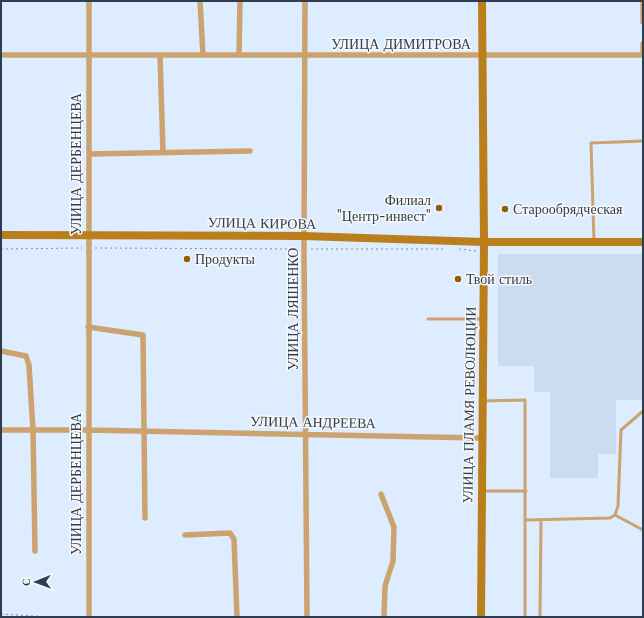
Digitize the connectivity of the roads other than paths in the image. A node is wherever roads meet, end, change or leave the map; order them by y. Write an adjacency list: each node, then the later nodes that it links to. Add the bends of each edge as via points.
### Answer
1 (89, 1): 9 (street, УЛИЦА ДЕРБЕНЦЕВА)
2 (200, 1): 11 (street)
3 (240, 1): 12 (street)
4 (305, 1): 13 (street, УЛИЦА ЛЯШЕНКО)
5 (482, 1): 15 (main road, УЛИЦА ПЛАМЯ РЕВОЛЮЦИИ)
6 (643, 1): 7 (street)
7 (643, 22)
8 (643, 44): 16 (street)
9 (88, 54): 10 (street, УЛИЦА ДИМИТРОВА); 14 (street, УЛИЦА ДИМИТРОВА); 20 (street, УЛИЦА ДЕРБЕНЦЕВА)
10 (160, 55): 11 (street, УЛИЦА ДИМИТРОВА); 19 (street)
11 (203, 55): 12 (street, УЛИЦА ДИМИТРОВА)
12 (239, 55): 13 (street, УЛИЦА ДИМИТРОВА)
13 (304, 55): 15 (street, УЛИЦА ДИМИТРОВА); 23 (street, УЛИЦА ЛЯШЕНКО)
14 (1, 56)
15 (482, 56): 16 (street, УЛИЦА ДИМИТРОВА); 24 (main road, УЛИЦА ПЛАМЯ РЕВОЛЮЦИИ)
16 (643, 56)
17 (643, 141): 25 (lane, via 591,143)
18 (250, 151): 19 (street)
19 (163, 152): 20 (street)
20 (89, 154): 21 (street, УЛИЦА ДЕРБЕНЦЕВА)
21 (88, 234): 22 (main road, УЛИЦА КИРОВА); 23 (main road, УЛИЦА КИРОВА); 29 (street, УЛИЦА ДЕРБЕНЦЕВА)
22 (1, 235)
23 (304, 236): 24 (main road, УЛИЦА КИРОВА); 37 (street, УЛИЦА ЛЯШЕНКО)
24 (484, 242): 25 (main road, УЛИЦА КИРОВА); 28 (main road, УЛИЦА ПЛАМЯ РЕВОЛЮЦИИ)
25 (594, 242): 26 (main road, УЛИЦА КИРОВА)
26 (643, 242)
27 (428, 319): 28 (lane)
28 (483, 319): 31 (main road, УЛИЦА ПЛАМЯ РЕВОЛЮЦИИ)
29 (88, 327): 35 (street, УЛИЦА ДЕРБЕНЦЕВА); 36 (street, via 143,335)
30 (1, 351): 34 (street, via 26,356 29,365)
31 (482, 401): 38 (main road, УЛИЦА ПЛАМЯ РЕВОЛЮЦИИ); 40 (lane, via 525,400)
32 (643, 411): 42 (lane, via 621,430 618,506)
33 (1, 430): 34 (street, УЛИЦА АНДРЕЕВА)
34 (33, 430): 35 (street, УЛИЦА АНДРЕЕВА); 48 (street)
35 (88, 430): 36 (street, УЛИЦА АНДРЕЕВА); 49 (street, УЛИЦА ДЕРБЕНЦЕВА)
36 (144, 431): 37 (street, УЛИЦА АНДРЕЕВА); 43 (street)
37 (305, 434): 38 (street, УЛИЦА АНДРЕЕВА); 51 (street, УЛИЦА ЛЯШЕНКО)
38 (481, 438): 39 (main road, УЛИЦА ПЛАМЯ РЕВОЛЮЦИИ)
39 (481, 490): 40 (lane); 53 (main road, УЛИЦА ПЛАМЯ РЕВОЛЮЦИИ)
40 (526, 491): 44 (lane)
41 (381, 494): 52 (street, via 394,527 393,561 385,586)
42 (615, 515): 45 (lane, via 610,518); 46 (lane)
43 (145, 518)
44 (526, 520): 45 (lane); 54 (lane)
45 (541, 520): 55 (lane)
46 (643, 530)
47 (185, 535): 50 (street, via 230,533 234,539)
48 (35, 551)
49 (89, 617)
50 (237, 617)
51 (307, 617)
52 (384, 617)
53 (481, 617)
54 (525, 617)
55 (540, 617)

